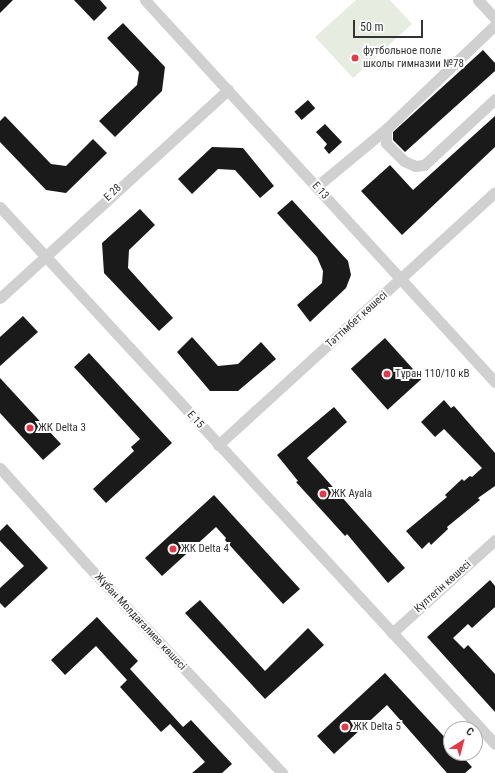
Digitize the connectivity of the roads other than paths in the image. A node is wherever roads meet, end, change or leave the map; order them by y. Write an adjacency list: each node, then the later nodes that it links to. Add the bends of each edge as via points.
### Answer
1 (145, 0): 5 (street, E 13)
2 (478, 0): 3 (street)
3 (495, 18)
4 (495, 25): 7 (street)
5 (228, 90): 8 (street, E 13); 11 (street, E 28)
6 (495, 99): 7 (street, via 424,165 414,166 404,161 386,143)
7 (386, 129): 8 (street)
8 (316, 187): 12 (street, E 13)
9 (495, 192): 12 (street, Тәттімбет көшесі)
10 (0, 207): 11 (street, E 15)
11 (45, 256): 13 (street, E 28); 15 (street, E 15)
12 (400, 281): 14 (street, E 13); 15 (street, Тәттімбет көшесі)
13 (0, 298)
14 (495, 382)
15 (218, 445): 18 (street, E 15)
16 (0, 468): 20 (street, Жұбан Молдағалиев көшесі)
17 (495, 540): 18 (street, Күлтегін көшесі)
18 (392, 633): 19 (street, E 15)
19 (495, 744)
20 (282, 773)

